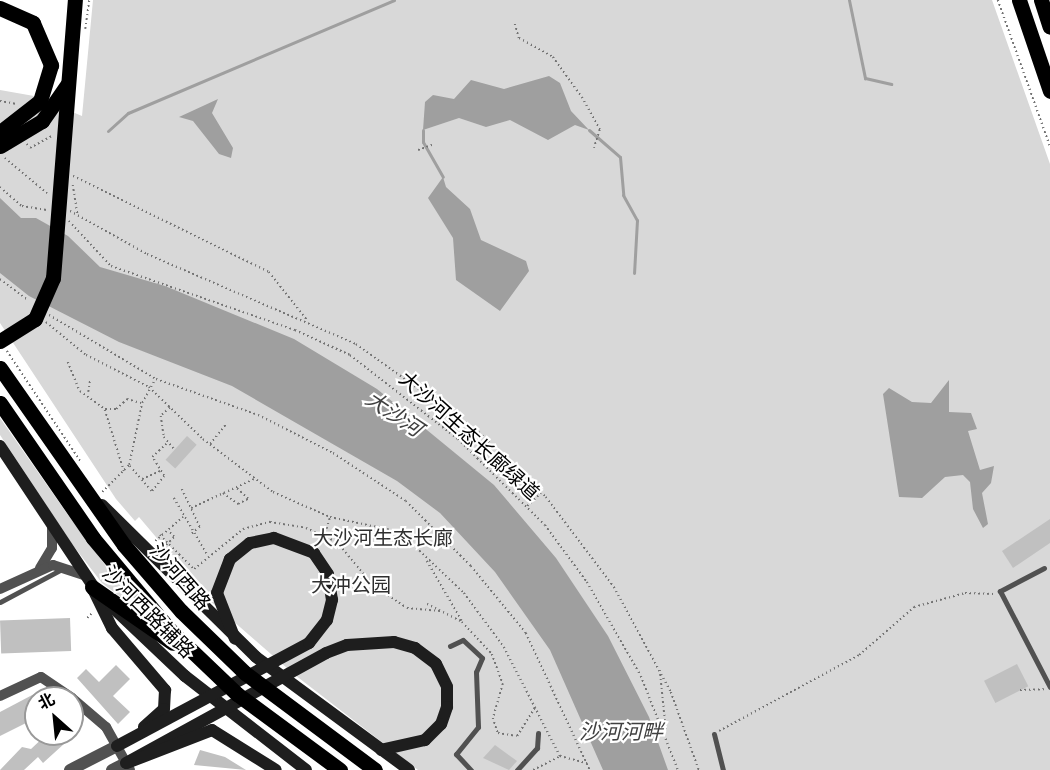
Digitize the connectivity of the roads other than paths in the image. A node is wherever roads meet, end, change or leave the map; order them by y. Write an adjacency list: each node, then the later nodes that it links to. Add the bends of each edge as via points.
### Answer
1 (75, 0): 7 (main road)
2 (1020, 0): 6 (main road)
3 (1041, 0): 5 (main road)
4 (0, 8): 9 (main road, via 26,17 38,30 50,56 50,74 34,108)
5 (1049, 20): 6 (street)
6 (1028, 25): 8 (main road)
7 (72, 64): 10 (main road, via 64,94 50,113); 11 (main road, via 51,289 29,325)
8 (1050, 91)
9 (0, 132)
10 (0, 146)
11 (2, 350): 13 (main road)
12 (0, 368): 13 (main road, 沙河西路)
13 (19, 394): 16 (main road, 沙河西路)
14 (0, 403): 27 (main road, via 106,554)
15 (0, 446): 17 (main road, 沙河西路辅路)
16 (90, 486): 24 (main road); 43 (main road, 沙河西路, via 142,567 202,634 245,673)
17 (52, 525): 19 (street, via 52,548); 21 (main road, 沙河西路辅路)
18 (67, 566): 19 (street); 21 (street); 23 (lane)
19 (40, 568): 22 (street)
20 (1044, 568): 29 (lane, via 1000,591)
21 (88, 581): 27 (main road); 35 (main road, via 112,628 167,695 158,718); 42 (main road, 沙河西路辅路, via 184,676)
22 (0, 589)
23 (0, 602)
24 (235, 639): 26 (main road, via 219,606 223,569 249,543 291,540 320,559 332,591 327,620); 36 (main road)
25 (450, 646): 45 (lane, via 463,640 482,658 476,672 478,727 456,754)
26 (297, 661): 32 (main road); 36 (main road, via 347,645 380,641 410,645 433,661 447,691 441,724 414,746)
27 (204, 664): 38 (main road)
28 (54, 686): 30 (street, via 41,677)
29 (1050, 687)
30 (0, 696)
31 (84, 708): 35 (street, via 106,727)
32 (168, 730): 35 (main road); 37 (main road)
33 (538, 733): 46 (lane, via 537,748)
34 (714, 734): 47 (lane)
35 (117, 746): 37 (street); 39 (street)
36 (381, 750): 44 (main road)
37 (128, 766): 40 (street); 41 (main road, via 212,730)
38 (337, 769)
39 (70, 770)
40 (112, 770)
41 (276, 770)
42 (306, 770)
43 (375, 770)
44 (409, 770)
45 (471, 770)
46 (517, 770)
47 (723, 770)

